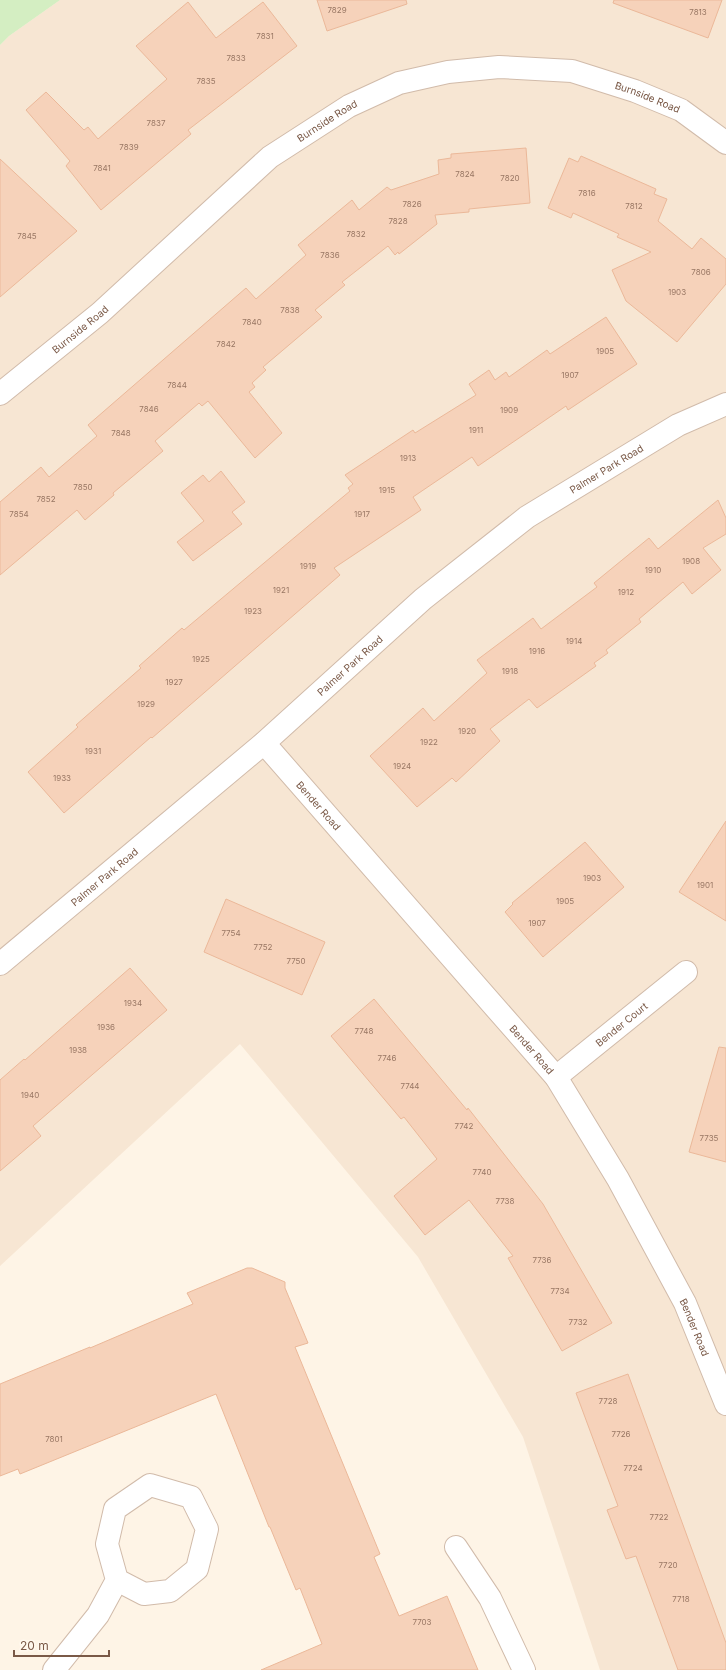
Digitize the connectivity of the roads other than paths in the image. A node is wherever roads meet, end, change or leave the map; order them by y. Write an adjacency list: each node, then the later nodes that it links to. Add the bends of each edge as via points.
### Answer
1 (726, 143): 2 (street, Burnside Road, via 681,110 635,91 572,71 498,67 448,72 399,83 349,106 270,157 100,313)
2 (0, 394)
3 (726, 404): 4 (street, Palmer Park Road, via 678,426 527,517 423,599)
4 (264, 743): 5 (street, Palmer Park Road); 7 (street, Bender Road)
5 (0, 964)
6 (686, 972): 7 (street, Bender Court)
7 (556, 1077): 8 (street, Bender Road, via 618,1179 685,1303)
8 (726, 1404)
9 (456, 1547): 12 (street, via 490,1598)
10 (117, 1580): 10 (street, via 107,1544 115,1509 150,1485 191,1497 208,1529 197,1569 170,1591 144,1594); 11 (street, via 98,1615)
11 (54, 1670)
12 (524, 1670)

